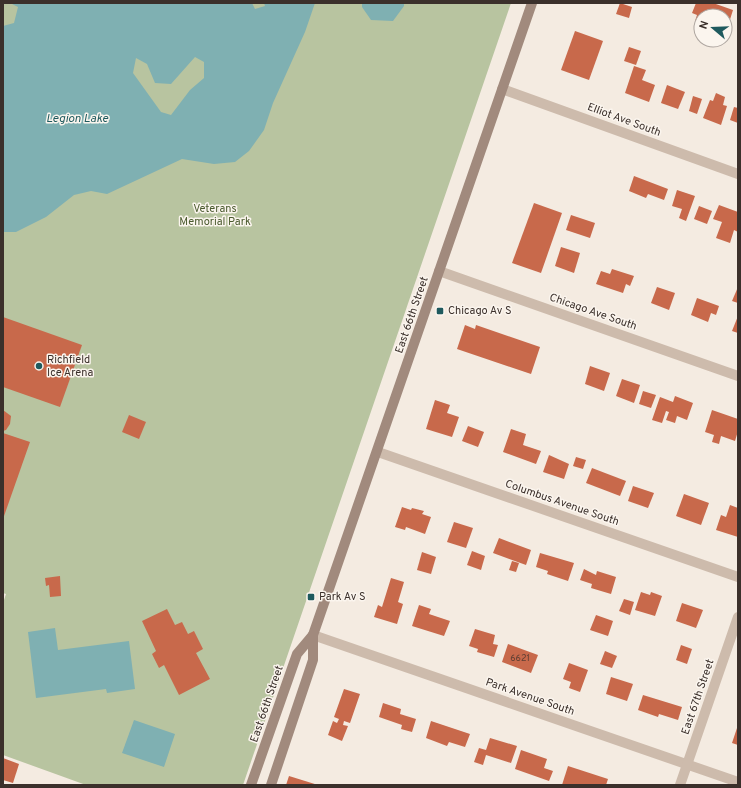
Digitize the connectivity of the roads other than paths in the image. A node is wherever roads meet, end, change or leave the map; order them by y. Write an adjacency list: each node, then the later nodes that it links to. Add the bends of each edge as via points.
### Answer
1 (532, 3): 2 (main road, East 66th Street)
2 (502, 89): 3 (street, Elliot Ave South); 4 (main road, East 66th Street)
3 (738, 174)
4 (439, 271): 5 (street, Chicago Ave South); 6 (main road, East 66th Street)
5 (738, 376)
6 (378, 452): 7 (street, Columbus Avenue South); 9 (main road, East 66th Street)
7 (738, 576)
8 (738, 617): 10 (street, East 67th Street)
9 (313, 635): 10 (street, Park Avenue South); 12 (main road, East 66th Street, via 296,654); 13 (main road, East 66th Street, via 313,660)
10 (687, 764): 11 (street, Park Avenue South); 14 (street, East 67th Street)
11 (738, 782)
12 (251, 785)
13 (270, 785)
14 (680, 785)

